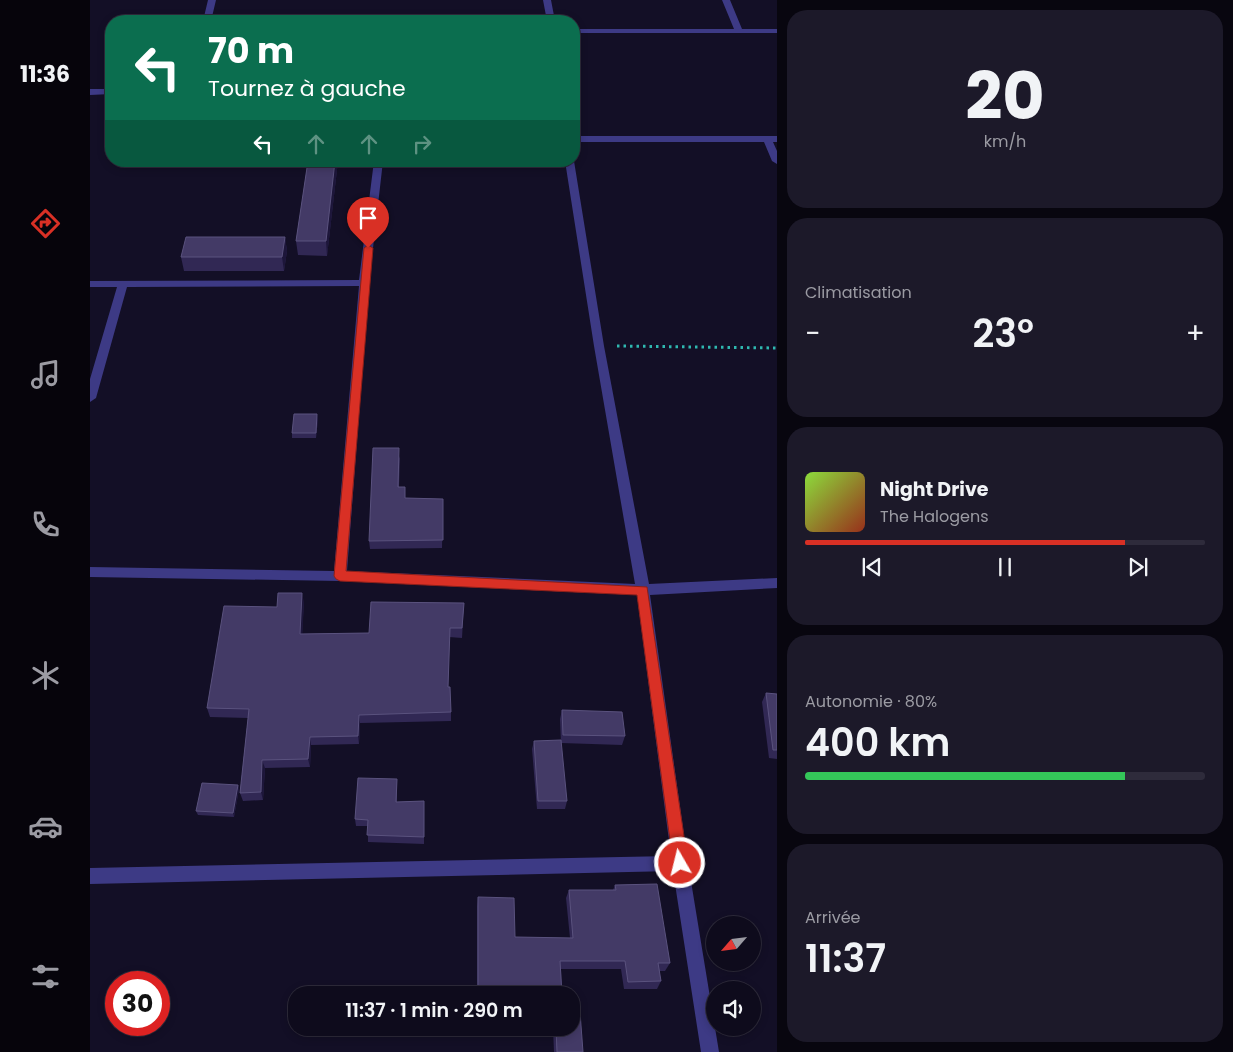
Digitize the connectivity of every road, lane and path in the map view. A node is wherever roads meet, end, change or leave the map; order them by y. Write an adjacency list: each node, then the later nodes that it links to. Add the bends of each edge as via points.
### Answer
1 (212, 0): 4 (street)
2 (547, 0): 5 (street)
3 (726, 0): 7 (street)
4 (208, 15)
5 (550, 15)
6 (580, 31): 7 (street)
7 (739, 31): 8 (street)
8 (777, 31)
9 (90, 92): 10 (street)
10 (105, 92)
11 (580, 138): 12 (street)
12 (772, 139): 13 (street)
13 (777, 161)
14 (377, 167): 16 (street)
15 (570, 167): 19 (street)
16 (364, 282): 17 (street); 23 (street)
17 (123, 283): 18 (street); 21 (street)
18 (90, 284)
19 (599, 346): 20 (path); 25 (street)
20 (777, 348)
21 (90, 398)
22 (90, 572): 23 (street)
23 (340, 576): 25 (street)
24 (777, 583): 25 (street)
25 (642, 590): 26 (street)
26 (680, 863): 27 (street); 28 (street)
27 (90, 876)
28 (710, 1052)

